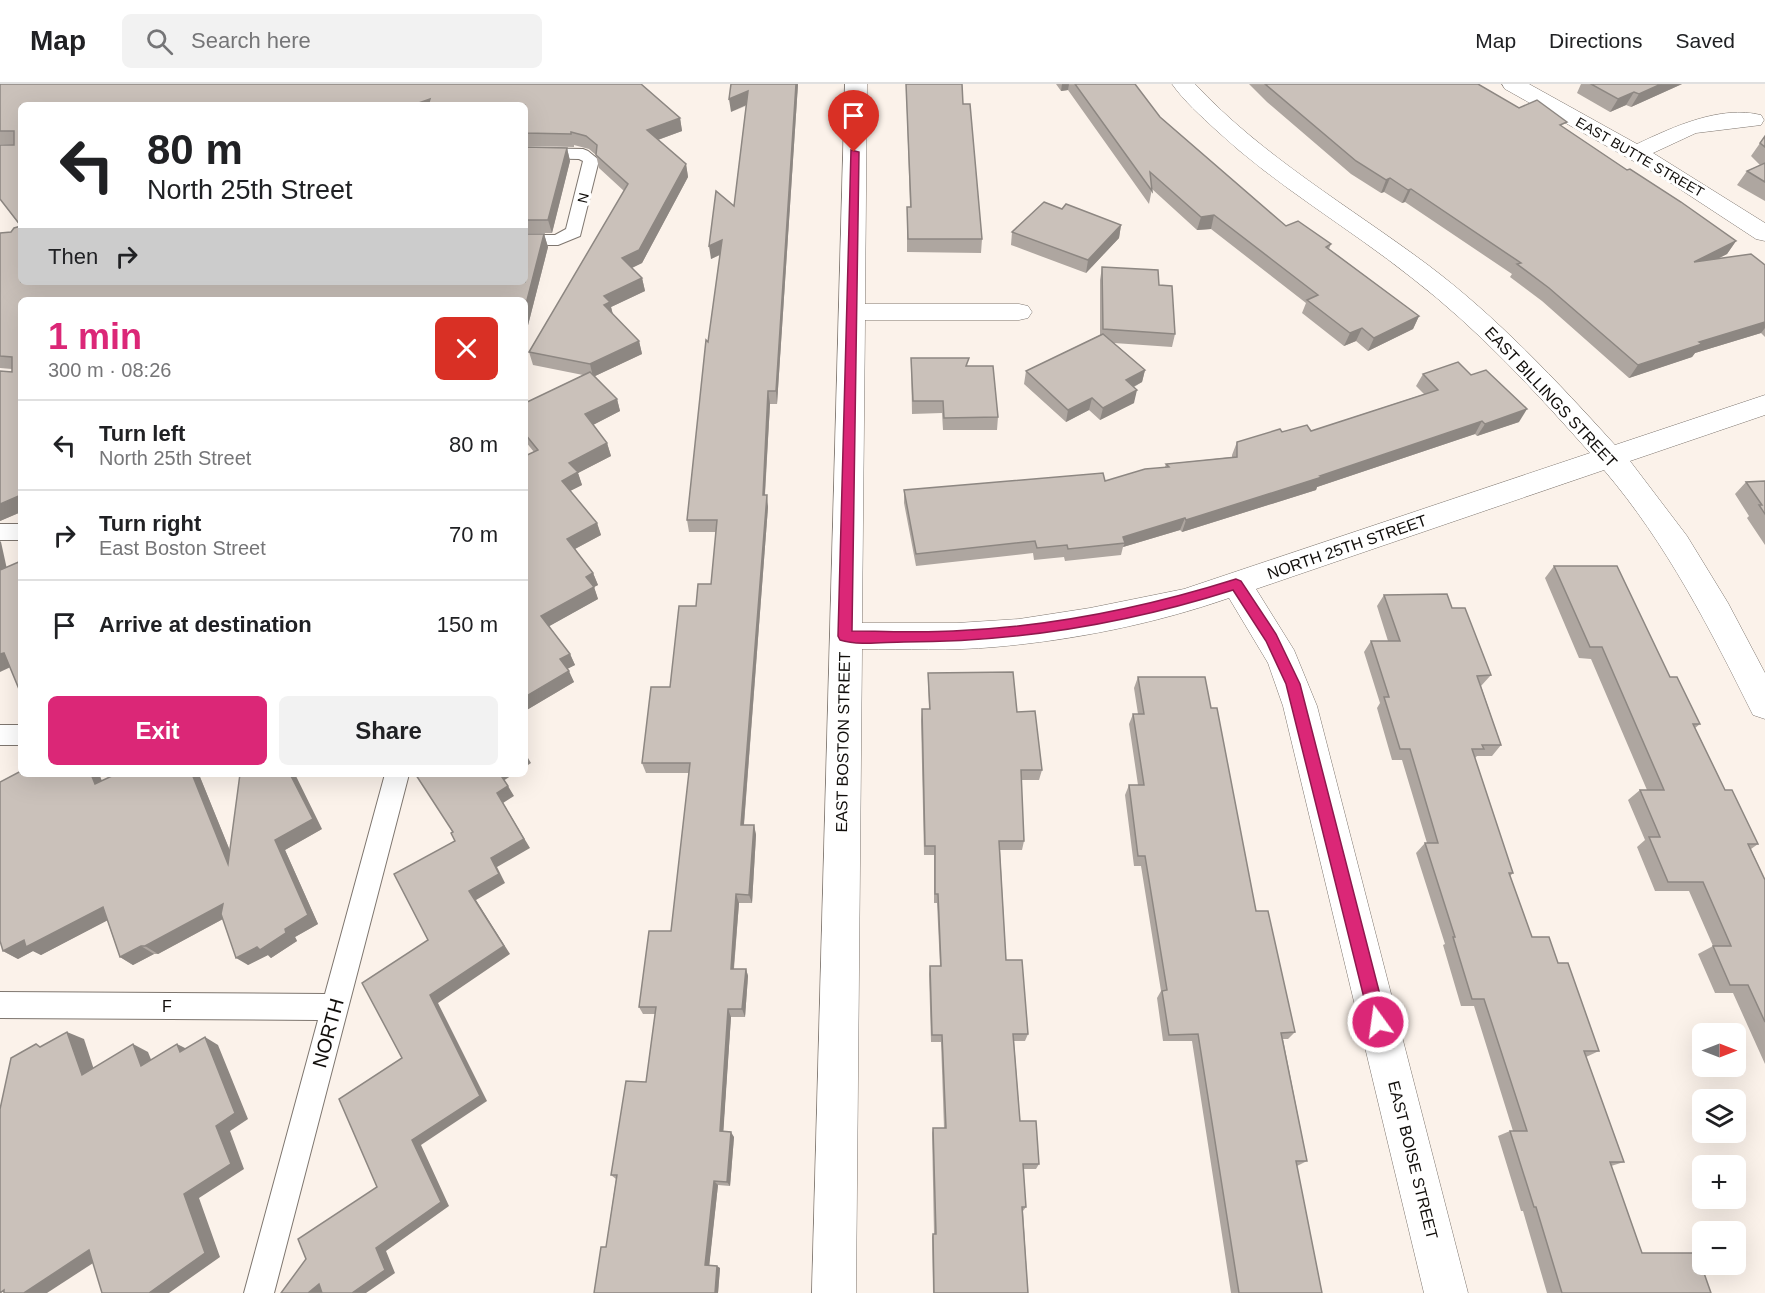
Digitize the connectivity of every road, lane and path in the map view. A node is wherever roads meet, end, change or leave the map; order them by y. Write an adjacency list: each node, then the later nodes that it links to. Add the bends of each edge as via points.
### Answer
1 (856, 84): 9 (street, EAST BOSTON STREET)
2 (1183, 84): 12 (street, EAST BILLINGS STREET, via 1239,141 1296,186 1421,272 1482,322)
3 (1513, 84): 6 (street, EAST BUTTE STREET)
4 (1753, 120): 6 (street, via 1689,128)
5 (528, 153): 8 (lane, N, via 574,153 588,156 591,165 577,226 567,237)
6 (1636, 153): 7 (street, EAST BUTTE STREET)
7 (1765, 234)
8 (528, 240)
9 (851, 312): 10 (street); 16 (street, EAST BOSTON STREET)
10 (1019, 312)
11 (1765, 405): 12 (street, NORTH 25TH STREET)
12 (1610, 456): 15 (street, NORTH 25TH STREET); 17 (street, EAST BILLINGS STREET, via 1662,524 1719,616)
13 (0, 531): 14 (lane)
14 (18, 532)
15 (1236, 584): 16 (street, NORTH 25TH STREET, via 1184,601 1041,629 952,636); 25 (street, EAST BOISE STREET, via 1283,659 1300,706)
16 (845, 636): 24 (street, EAST BOSTON STREET)
17 (1765, 705)
18 (0, 735): 19 (lane)
19 (18, 735)
20 (396, 777): 22 (lane, NORTH)
21 (0, 1005): 22 (lane, F)
22 (335, 1007): 23 (lane, NORTH)
23 (259, 1293)
24 (834, 1293)
25 (1446, 1293)

